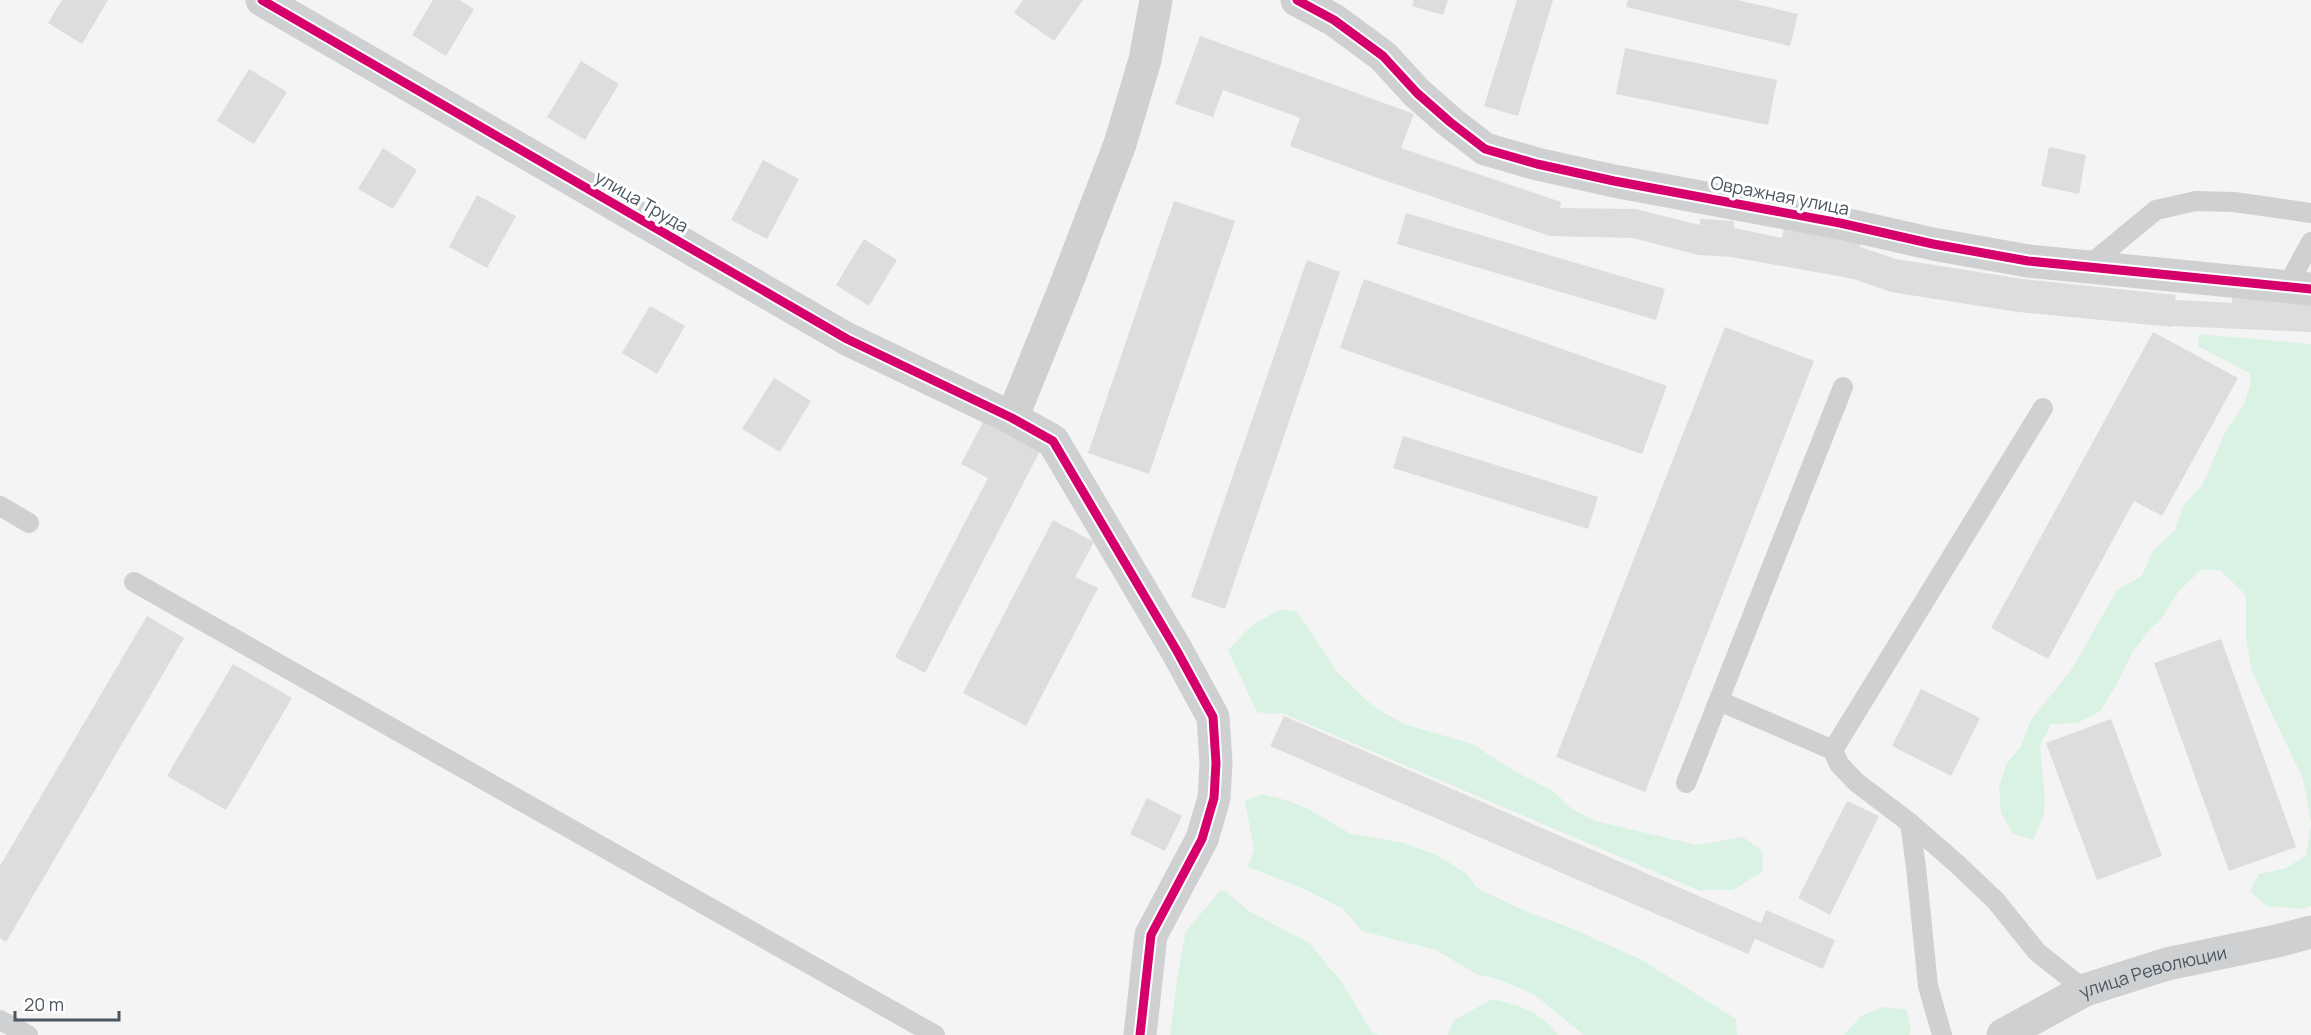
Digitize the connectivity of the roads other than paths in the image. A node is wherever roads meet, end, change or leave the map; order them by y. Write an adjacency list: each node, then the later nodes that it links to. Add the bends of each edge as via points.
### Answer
1 (262, 0): 10 (street, улица Труда, via 847,339)
2 (1156, 0): 10 (street, via 1145,60 1120,144)
3 (1297, 0): 6 (street, Овражная улица, via 1334,20 1383,56 1417,93 1485,149 1614,181 1933,244)
4 (2311, 213): 6 (lane, via 2196,201 2156,210)
5 (2311, 242): 7 (lane)
6 (2087, 267): 7 (street, Овражная улица)
7 (2298, 288)
8 (1843, 387): 14 (lane)
9 (2043, 408): 15 (lane)
10 (1012, 418): 23 (street, улица Труда, via 1053,441 1214,717 1214,798 1202,838 1152,935)
11 (0, 506): 12 (lane)
12 (29, 522)
13 (134, 582): 22 (lane)
14 (1719, 701): 15 (lane); 16 (lane)
15 (1833, 750): 17 (lane, via 1839,764 1856,782)
16 (1686, 783)
17 (1910, 823): 19 (lane, via 1996,901 2037,952); 24 (lane, via 1929,986)
18 (2311, 932): 19 (street, улица Революции, via 2167,964)
19 (2085, 990): 25 (street, улица Революции)
20 (0, 1020): 21 (lane)
21 (28, 1035)
22 (935, 1035)
23 (1140, 1035)
24 (1942, 1035)
25 (2003, 1035)

